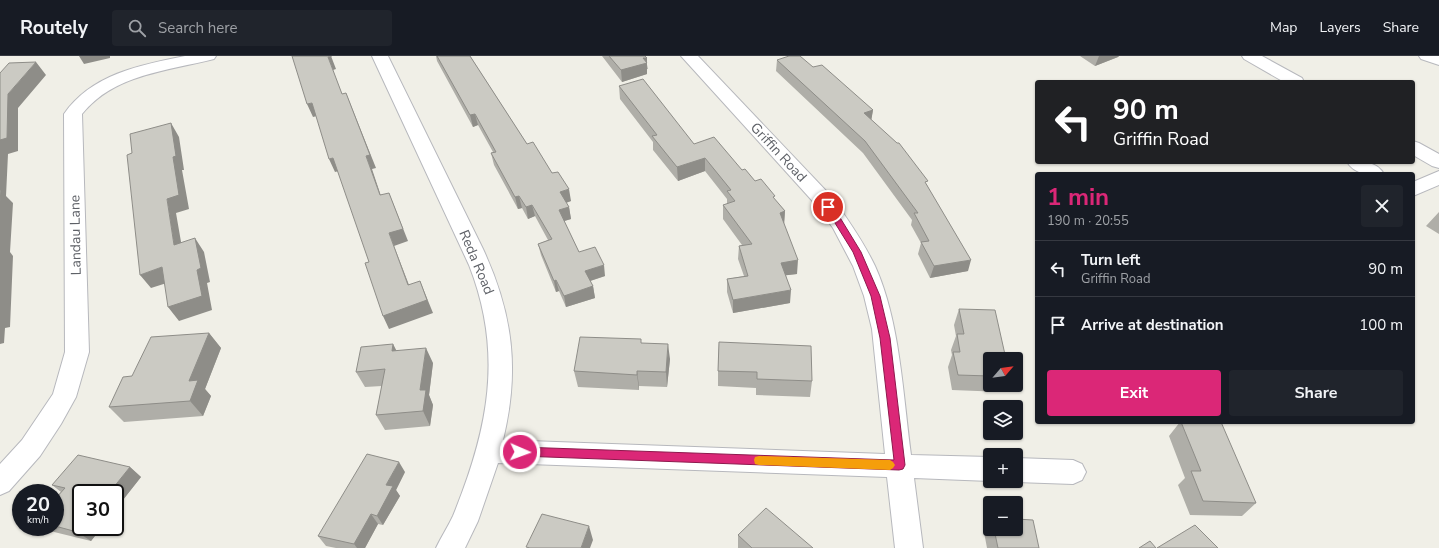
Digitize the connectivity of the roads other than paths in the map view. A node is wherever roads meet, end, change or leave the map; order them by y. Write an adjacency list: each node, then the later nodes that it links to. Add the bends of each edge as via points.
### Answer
1 (208, 56): 19 (street, Landau Lane, via 114,81 92,94 73,114 77,352 64,397 31,448)
2 (380, 56): 14 (street, Reda Road, via 492,294 501,351 499,398)
3 (689, 56): 15 (street, Griffin Road, via 824,201 857,252 873,289 883,329)
4 (1250, 56): 7 (street)
5 (1427, 56): 6 (street)
6 (1439, 60)
7 (1292, 80)
8 (1415, 148): 9 (street)
9 (1439, 162)
10 (1359, 164): 11 (street)
11 (1372, 172)
12 (1439, 177): 13 (street)
13 (1415, 189)
14 (489, 451): 15 (street); 20 (street, Reda Road, via 464,520)
15 (899, 465): 16 (street); 21 (street, Griffin Road)
16 (983, 469)
17 (1023, 470): 18 (street)
18 (1073, 472)
19 (0, 483)
20 (450, 548)
21 (909, 548)

